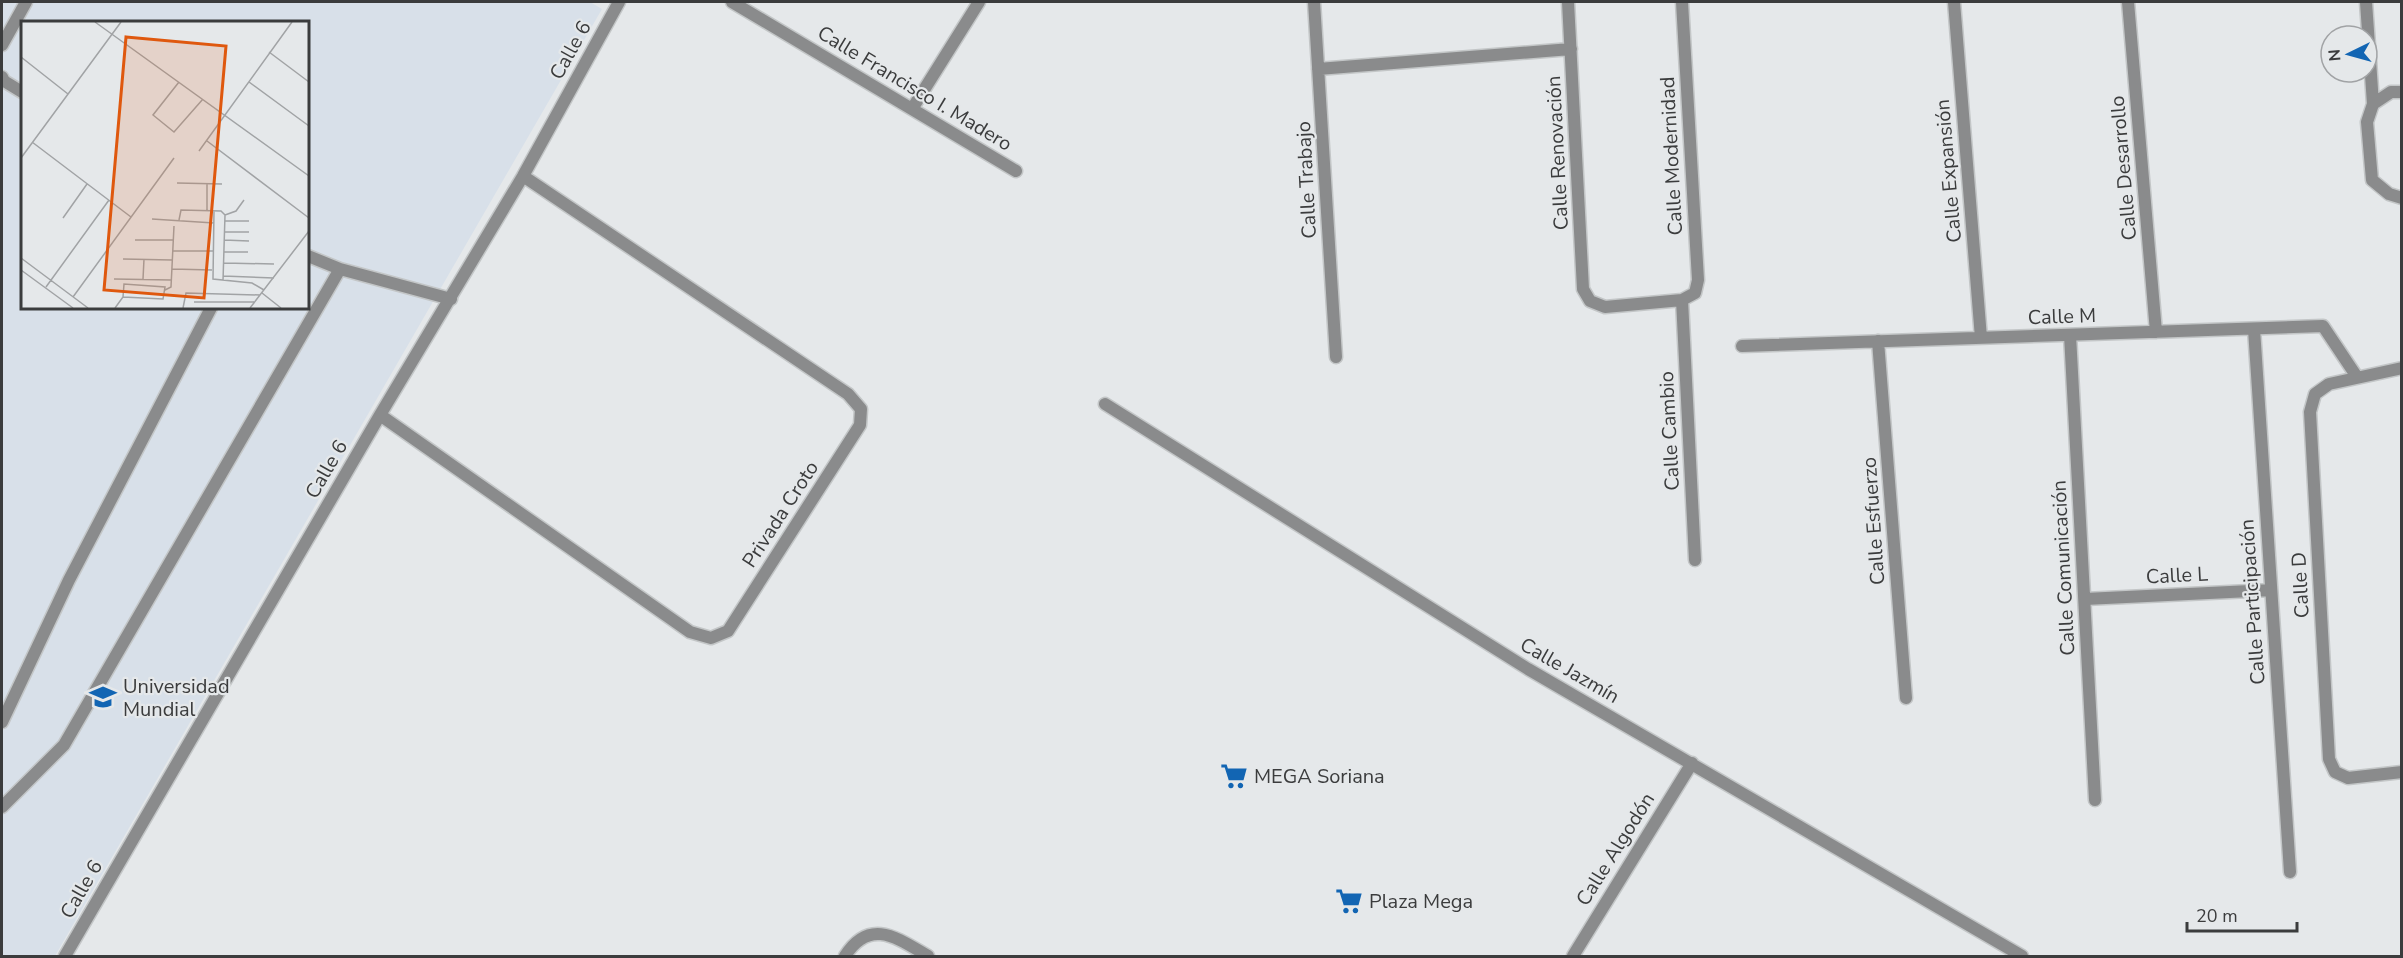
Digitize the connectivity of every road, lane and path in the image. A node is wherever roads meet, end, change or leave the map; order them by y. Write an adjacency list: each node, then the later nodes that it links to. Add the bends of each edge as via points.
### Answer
1 (26, 2): 11 (street)
2 (619, 2): 20 (street, Calle 6)
3 (732, 2): 18 (street, Calle Francisco I. Madero)
4 (979, 2): 18 (street)
5 (1314, 2): 13 (street, Calle Trabajo)
6 (1568, 2): 12 (street, Calle Renovación)
7 (1682, 2): 25 (street, Calle Modernidad, via 1698,280 1695,293)
8 (1954, 2): 30 (street, Calle Expansión)
9 (2128, 2): 28 (street, Calle Desarrollo)
10 (2366, 2): 17 (street)
11 (2, 45)
12 (1571, 49): 13 (street); 25 (street, Calle Renovación, via 1583,289 1590,302 1605,307)
13 (1318, 69): 33 (street, Calle Trabajo)
14 (2, 77): 15 (street)
15 (21, 91)
16 (2402, 92): 17 (street, via 2391,92)
17 (2373, 104): 21 (street, via 2367,122 2372,180)
18 (912, 109): 19 (street, Calle Francisco I. Madero)
19 (1016, 171)
20 (523, 176): 24 (street, Calle 6); 37 (street, Privada Croto, via 848,394 861,409 860,425 728,631 711,638 690,632)
21 (2395, 196)
22 (309, 256): 23 (street)
23 (340, 269): 24 (street); 46 (street, via 64,745)
24 (451, 299): 37 (street, Calle 6)
25 (1682, 300): 38 (street, Calle Cambio)
26 (210, 309): 42 (street, via 69,580)
27 (2254, 328): 28 (street, Calle M); 35 (street, Calle M, via 2323,326); 39 (street, Calle Participación)
28 (2156, 332): 29 (street, Calle M)
29 (2070, 335): 30 (street, Calle M); 40 (street, Calle Comunicación)
30 (1981, 338): 31 (street, Calle M)
31 (1878, 341): 32 (street, Calle M); 41 (street, Calle Esfuerzo)
32 (1742, 345)
33 (1336, 357)
34 (2402, 368): 35 (street)
35 (2357, 377): 44 (street, Calle D, via 2329,384 2315,394 2310,411 2330,759 2336,772 2348,778)
36 (1105, 404): 43 (street, Calle Jazmín, via 1528,669)
37 (380, 415): 48 (street, Calle 6)
38 (1695, 561)
39 (2271, 590): 40 (street, Calle L); 47 (street, Calle Participación)
40 (2085, 599): 45 (street, Calle Comunicación)
41 (1906, 698)
42 (2, 722)
43 (1692, 763): 51 (street, Calle Algodón); 52 (street, Calle Jazmín)
44 (2402, 772)
45 (2095, 800)
46 (2, 807)
47 (2290, 872)
48 (65, 957)
49 (845, 957): 50 (street, via 854,944 872,935 892,935)
50 (928, 957)
51 (1573, 957)
52 (2022, 957)

